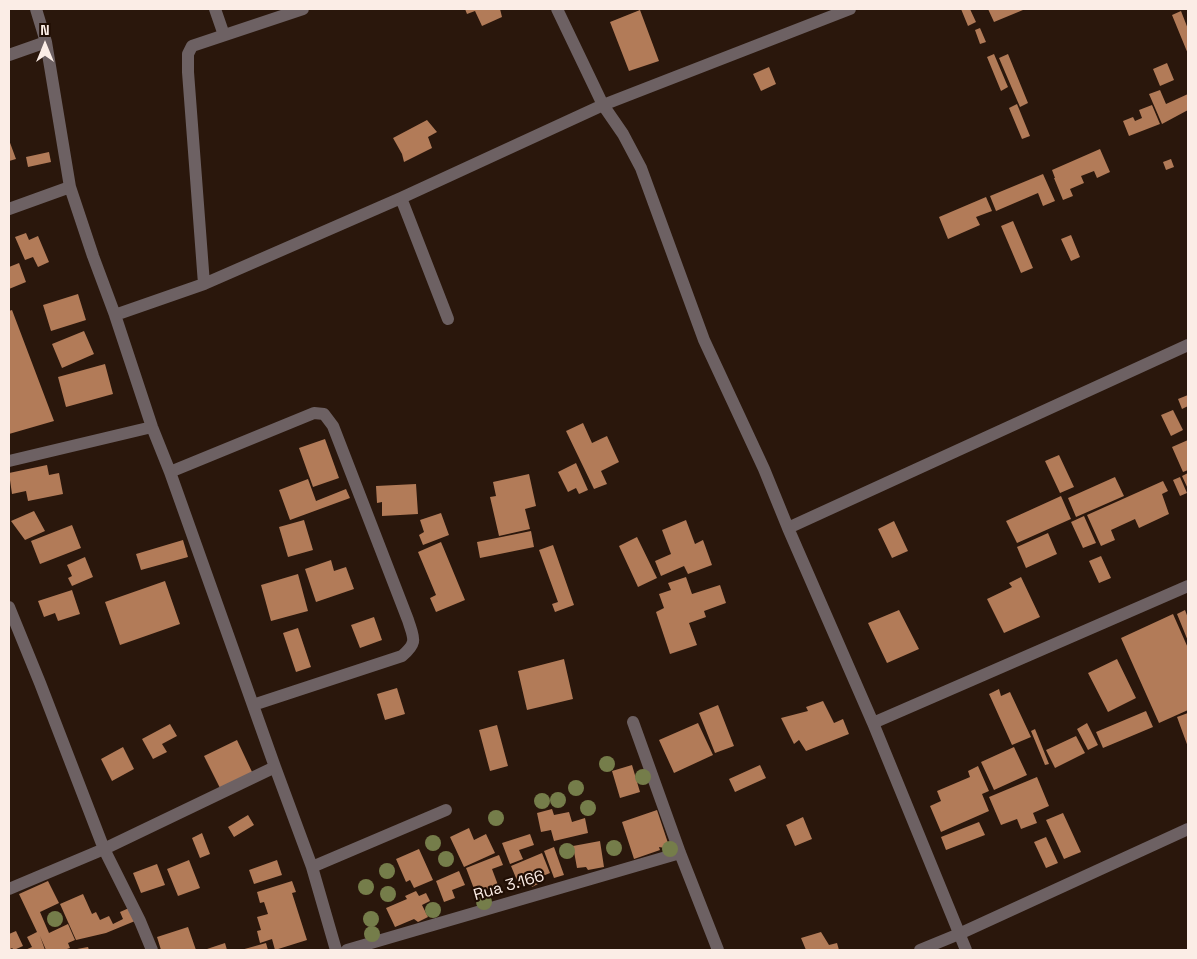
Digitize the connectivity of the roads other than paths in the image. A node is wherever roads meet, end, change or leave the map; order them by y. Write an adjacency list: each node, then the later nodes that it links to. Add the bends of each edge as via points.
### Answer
1 (36, 9): 7 (street)
2 (215, 9): 6 (street)
3 (303, 9): 6 (street)
4 (557, 9): 9 (street)
5 (850, 9): 9 (street)
6 (224, 35): 13 (street, via 192,46 188,54)
7 (46, 42): 8 (street); 10 (street)
8 (9, 55)
9 (604, 106): 11 (street); 20 (street, via 641,168 704,340)
10 (70, 187): 12 (street); 14 (street)
11 (401, 198): 13 (street); 15 (street)
12 (9, 209)
13 (204, 284): 14 (street)
14 (115, 315): 17 (street)
15 (448, 319)
16 (1188, 345): 20 (street)
17 (152, 427): 18 (street); 19 (street)
18 (9, 462)
19 (170, 472): 23 (street); 23 (street, via 314,413 324,414 332,426 408,620 414,638 412,647 402,656)
20 (788, 528): 25 (street)
21 (1188, 586): 25 (street)
22 (9, 607): 29 (street)
23 (253, 705): 26 (street)
24 (633, 722): 30 (street)
25 (873, 723): 33 (street)
26 (275, 767): 29 (street); 31 (street)
27 (446, 810): 31 (street)
28 (1188, 829): 33 (street)
29 (104, 849): 32 (street); 34 (street)
30 (680, 853): 36 (street, Rua 3.166); 37 (street)
31 (312, 867): 35 (street)
32 (9, 889)
33 (959, 934): 38 (street); 39 (street)
34 (152, 950)
35 (336, 950)
36 (347, 950)
37 (718, 950)
38 (920, 950)
39 (966, 950)

